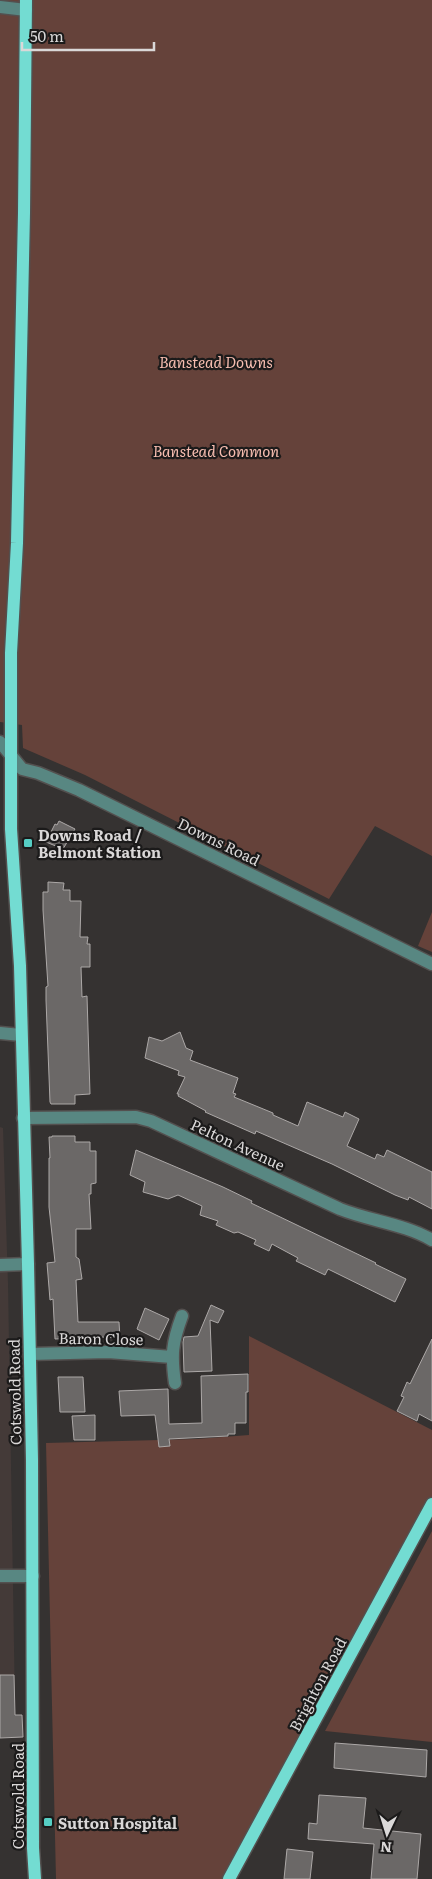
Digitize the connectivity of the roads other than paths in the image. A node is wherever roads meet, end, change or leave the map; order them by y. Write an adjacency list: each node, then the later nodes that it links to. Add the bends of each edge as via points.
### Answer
1 (26, 5): 2 (street); 4 (main road, Cotswold Road)
2 (0, 7)
3 (0, 742): 4 (street, Downs Road)
4 (11, 754): 5 (street, Downs Road, via 22,769 79,790); 7 (main road, Cotswold Road, via 11,829)
5 (432, 964)
6 (0, 1033): 7 (street)
7 (21, 1035): 8 (main road, Cotswold Road)
8 (23, 1118): 9 (street, Pelton Avenue, via 136,1117 151,1121 340,1209); 11 (main road, Cotswold Road)
9 (432, 1240)
10 (0, 1264): 11 (street)
11 (28, 1264): 13 (main road, Cotswold Road)
12 (182, 1316): 14 (street, via 172,1344)
13 (30, 1354): 14 (street, Baron Close, via 108,1352); 18 (main road, Cotswold Road)
14 (172, 1357): 15 (street)
15 (175, 1383)
16 (432, 1504): 20 (main road, Brighton Road)
17 (0, 1576): 18 (street)
18 (33, 1576): 19 (main road, Cotswold Road)
19 (35, 1879)
20 (229, 1879)

